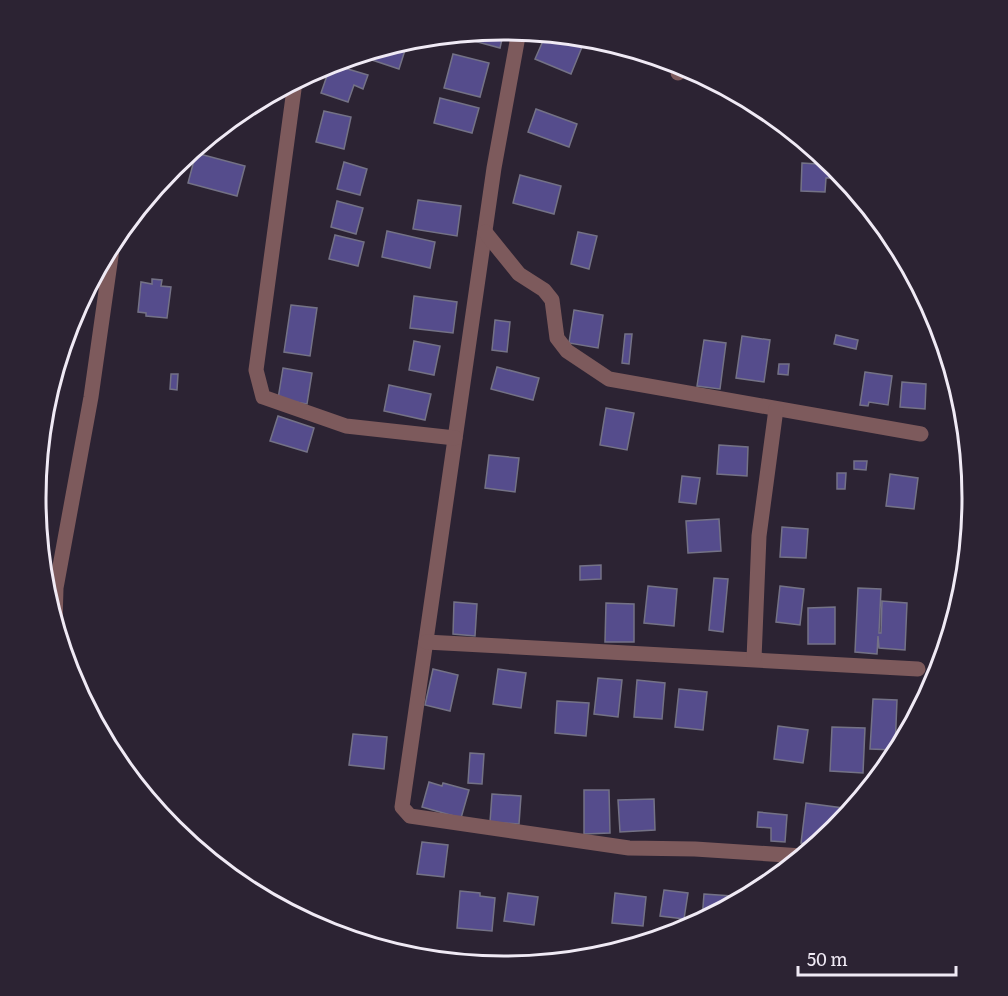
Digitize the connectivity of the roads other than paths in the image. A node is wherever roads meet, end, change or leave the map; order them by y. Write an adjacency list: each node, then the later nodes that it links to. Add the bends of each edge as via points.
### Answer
1 (517, 40): 3 (street)
2 (294, 92): 7 (street, via 256,370 263,397 346,426)
3 (485, 232): 5 (street, via 519,274 552,300 557,338 567,351 609,379); 7 (street)
4 (110, 267): 8 (street, via 91,398)
5 (776, 409): 6 (street); 10 (street, via 759,536)
6 (921, 434)
7 (455, 438): 9 (street)
8 (56, 591)
9 (426, 642): 10 (street); 12 (street, via 402,807 410,816 629,848)
10 (754, 658): 11 (street)
11 (918, 669)
12 (790, 855)

